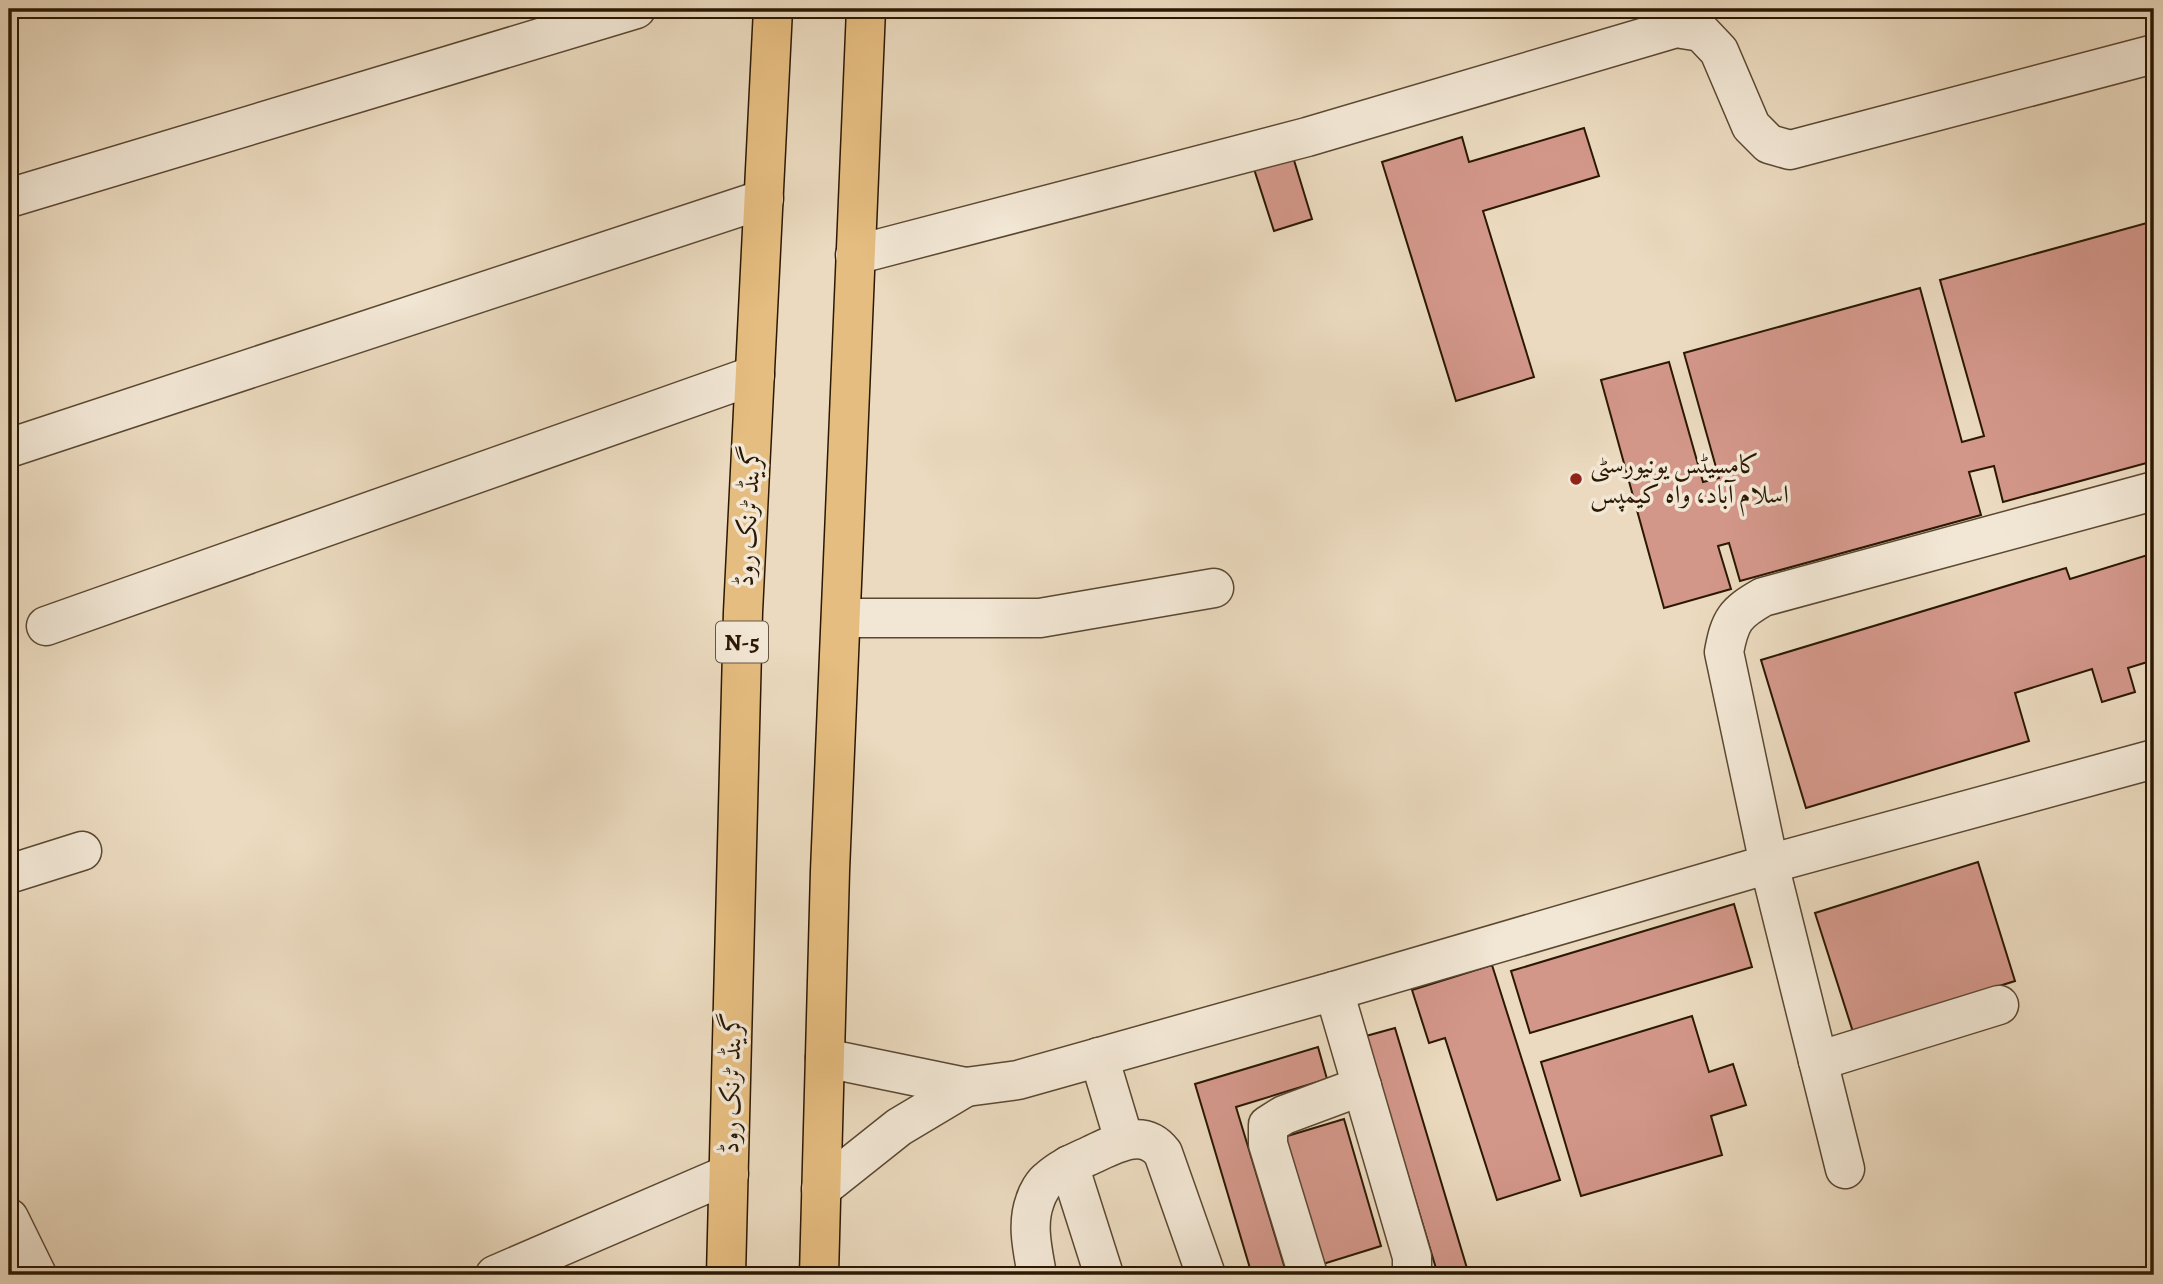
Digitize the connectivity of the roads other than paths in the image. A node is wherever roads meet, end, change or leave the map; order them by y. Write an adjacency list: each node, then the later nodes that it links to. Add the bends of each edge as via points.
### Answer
1 (636, 9): 5 (street)
2 (773, 9): 6 (highway, گرینڈ ٹرنک روڈ / N-5)
3 (866, 9): 7 (highway)
4 (2154, 54): 7 (street, via 1790,150 1769,144 1751,126 1719,51 1701,32 1676,28 1307,137)
5 (9, 198)
6 (764, 199): 8 (highway, گرینڈ ٹرنک روڈ / N-5); 9 (street)
7 (855, 255): 12 (highway)
8 (755, 374): 13 (street); 28 (highway, گرینڈ ٹرنک روڈ / N-5, via 743,612)
9 (9, 448)
10 (2154, 491): 16 (street, via 1763,597 1742,609 1728,629 1724,652)
11 (1214, 588): 12 (street, via 1040,618)
12 (841, 618): 21 (highway)
13 (46, 626)
14 (2154, 759): 16 (street)
15 (82, 851): 17 (street)
16 (1769, 864): 18 (street); 22 (street)
17 (9, 874)
18 (1334, 991): 20 (street); 23 (street)
19 (2000, 1005): 22 (street)
20 (1099, 1057): 24 (street, via 1018,1080); 25 (street)
21 (825, 1058): 24 (street); 29 (highway)
22 (1818, 1061): 27 (street)
23 (1362, 1086): 38 (street, via 1268,1125 1268,1144); 39 (street, via 1412,1257)
24 (966, 1087): 29 (street, via 899,1127)
25 (1124, 1140): 26 (street); 37 (street, via 1148,1141 1163,1153)
26 (1069, 1165): 35 (street, via 1047,1180 1035,1200 1030,1219); 36 (street)
27 (1844, 1169)
28 (729, 1174): 32 (street); 33 (highway, گرینڈ ٹرنک روڈ / N-5)
29 (821, 1189): 34 (highway)
30 (9, 1218): 31 (street)
31 (37, 1275)
32 (495, 1275)
33 (726, 1275)
34 (819, 1275)
35 (1037, 1275)
36 (1104, 1275)
37 (1206, 1275)
38 (1308, 1275)
39 (1410, 1275)

